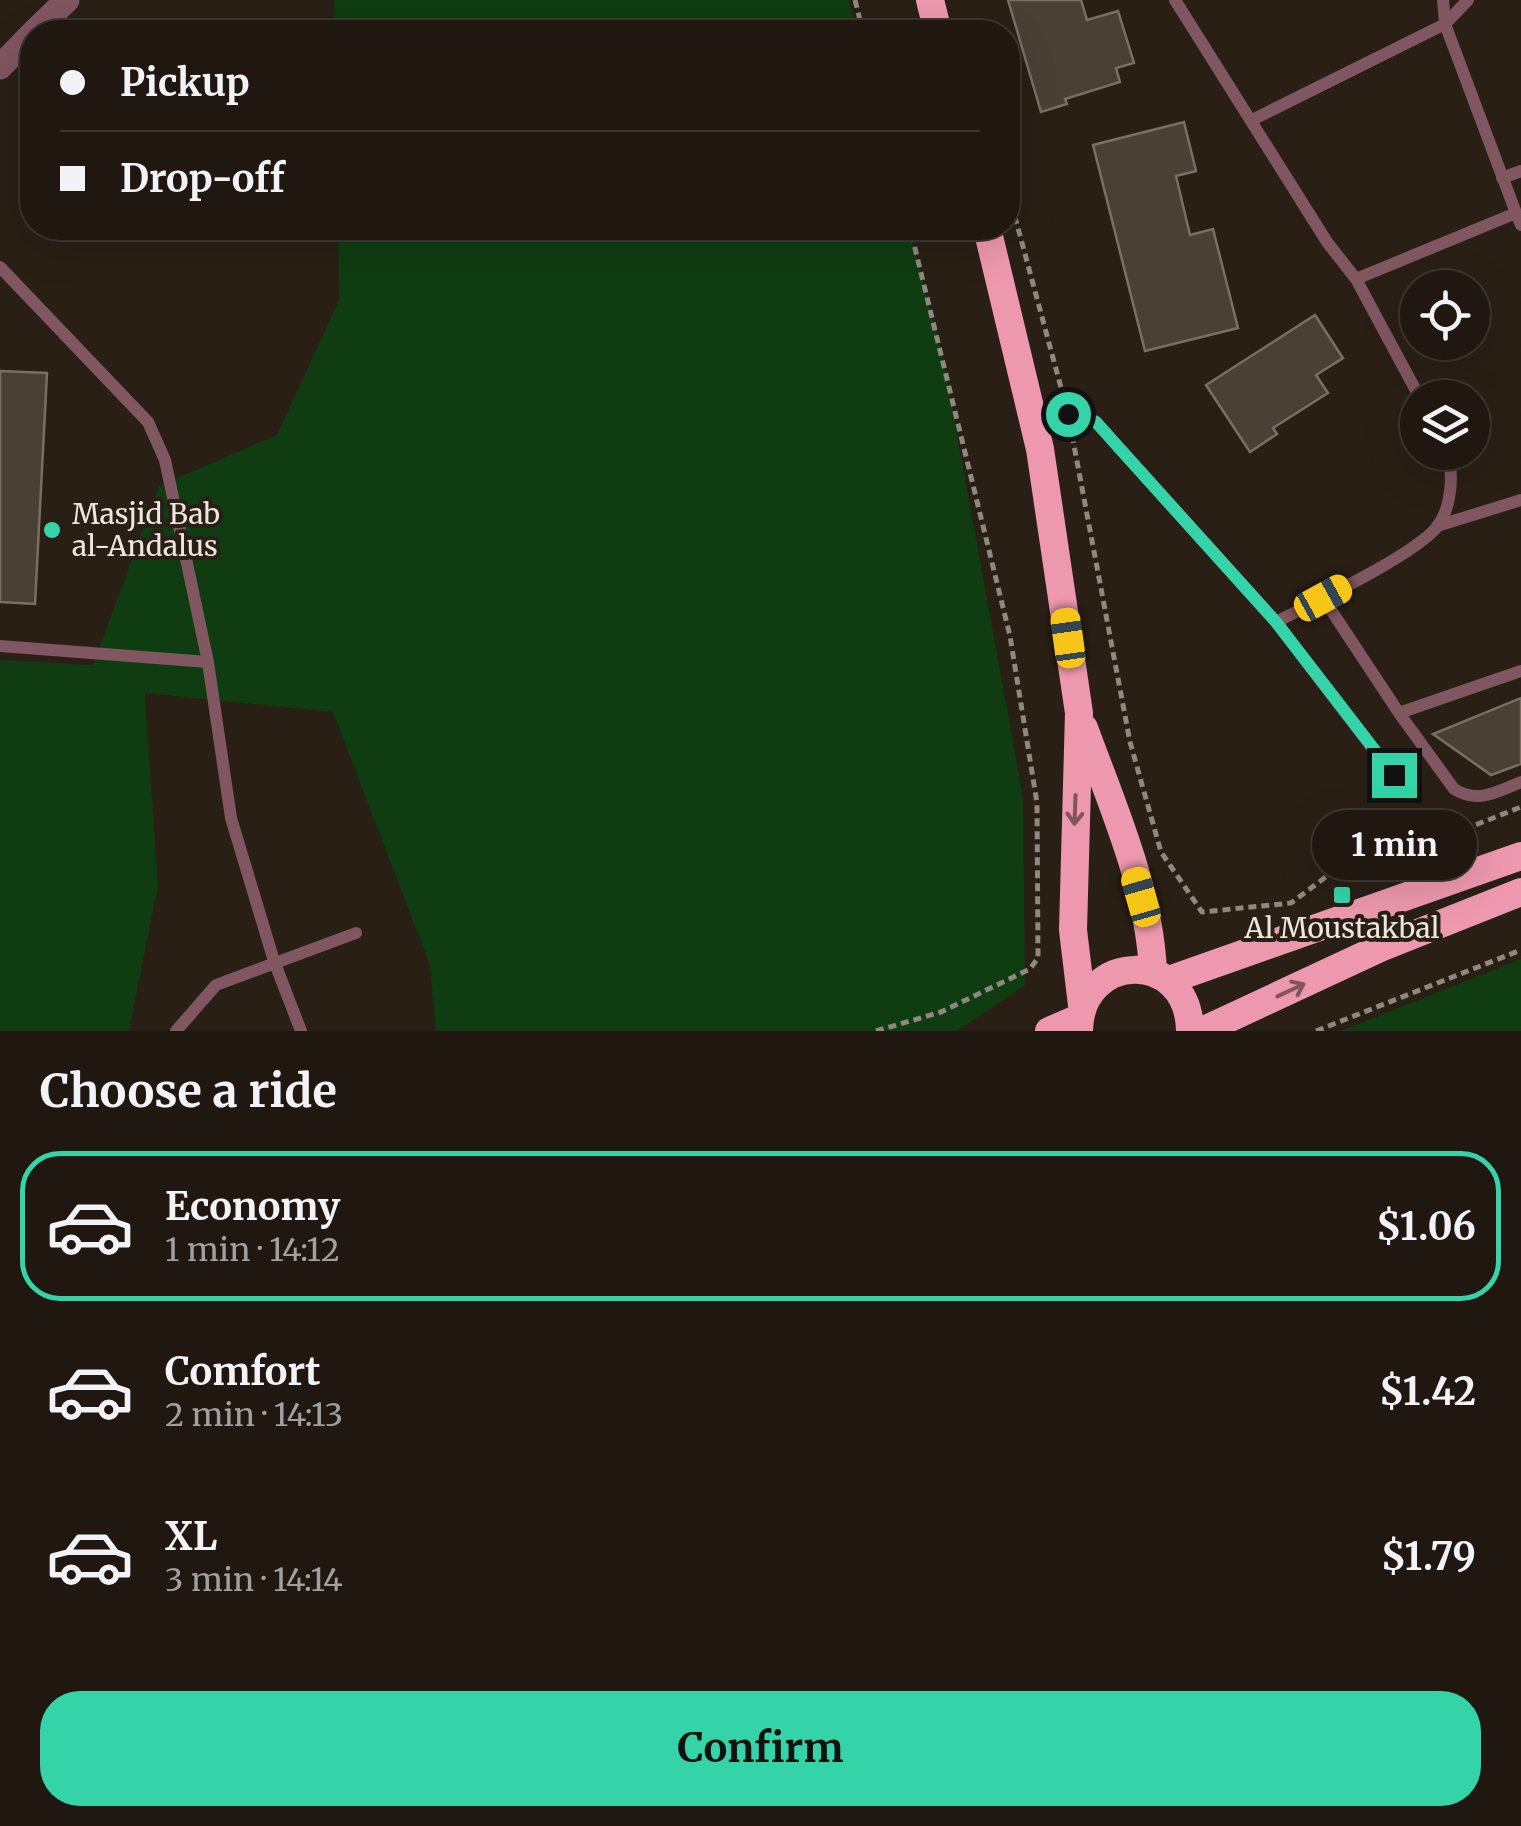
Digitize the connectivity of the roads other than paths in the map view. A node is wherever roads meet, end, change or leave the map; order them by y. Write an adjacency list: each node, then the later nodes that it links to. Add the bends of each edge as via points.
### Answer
1 (66, 0): 5 (street)
2 (1175, 0): 9 (lane)
3 (1444, 0): 6 (lane)
4 (1468, 0): 6 (lane)
5 (47, 20)
6 (1445, 24): 9 (lane); 11 (lane)
7 (20, 48): 8 (street)
8 (0, 68)
9 (1252, 120): 15 (lane)
10 (1521, 171): 11 (lane)
11 (1502, 178): 12 (lane)
12 (1519, 219): 15 (lane)
13 (990, 240): 17 (highway)
14 (0, 267): 24 (lane, via 148,422 165,460)
15 (1356, 279): 16 (lane)
16 (1410, 380)
17 (1032, 416): 22 (lane, via 1068,414 1096,422); 26 (highway)
18 (1449, 470): 20 (lane, via 1451,487)
19 (1521, 500): 20 (lane)
20 (1437, 526): 21 (lane)
21 (1323, 598): 22 (lane); 27 (lane)
22 (1276, 622): 28 (lane)
23 (0, 646): 24 (lane)
24 (208, 662): 33 (lane, via 231,818)
25 (1521, 671): 27 (lane)
26 (1079, 713): 34 (highway, via 1124,838); 35 (highway, one-way to 35, via 1072,930)
27 (1399, 713): 29 (lane, via 1465,796 1480,798)
28 (1394, 775)
29 (1521, 782)
30 (1521, 856): 34 (highway)
31 (1521, 892): 40 (highway, one-way to 31)
32 (356, 933): 33 (lane)
33 (274, 961): 36 (lane, via 216,985); 37 (lane)
34 (1161, 976): 35 (highway, via 1110,976 1097,984); 39 (highway, via 1190,1014)
35 (1080, 1018): 38 (highway)
36 (176, 1031)
37 (301, 1031)
38 (1050, 1031)
39 (1190, 1031)
40 (1202, 1031)

